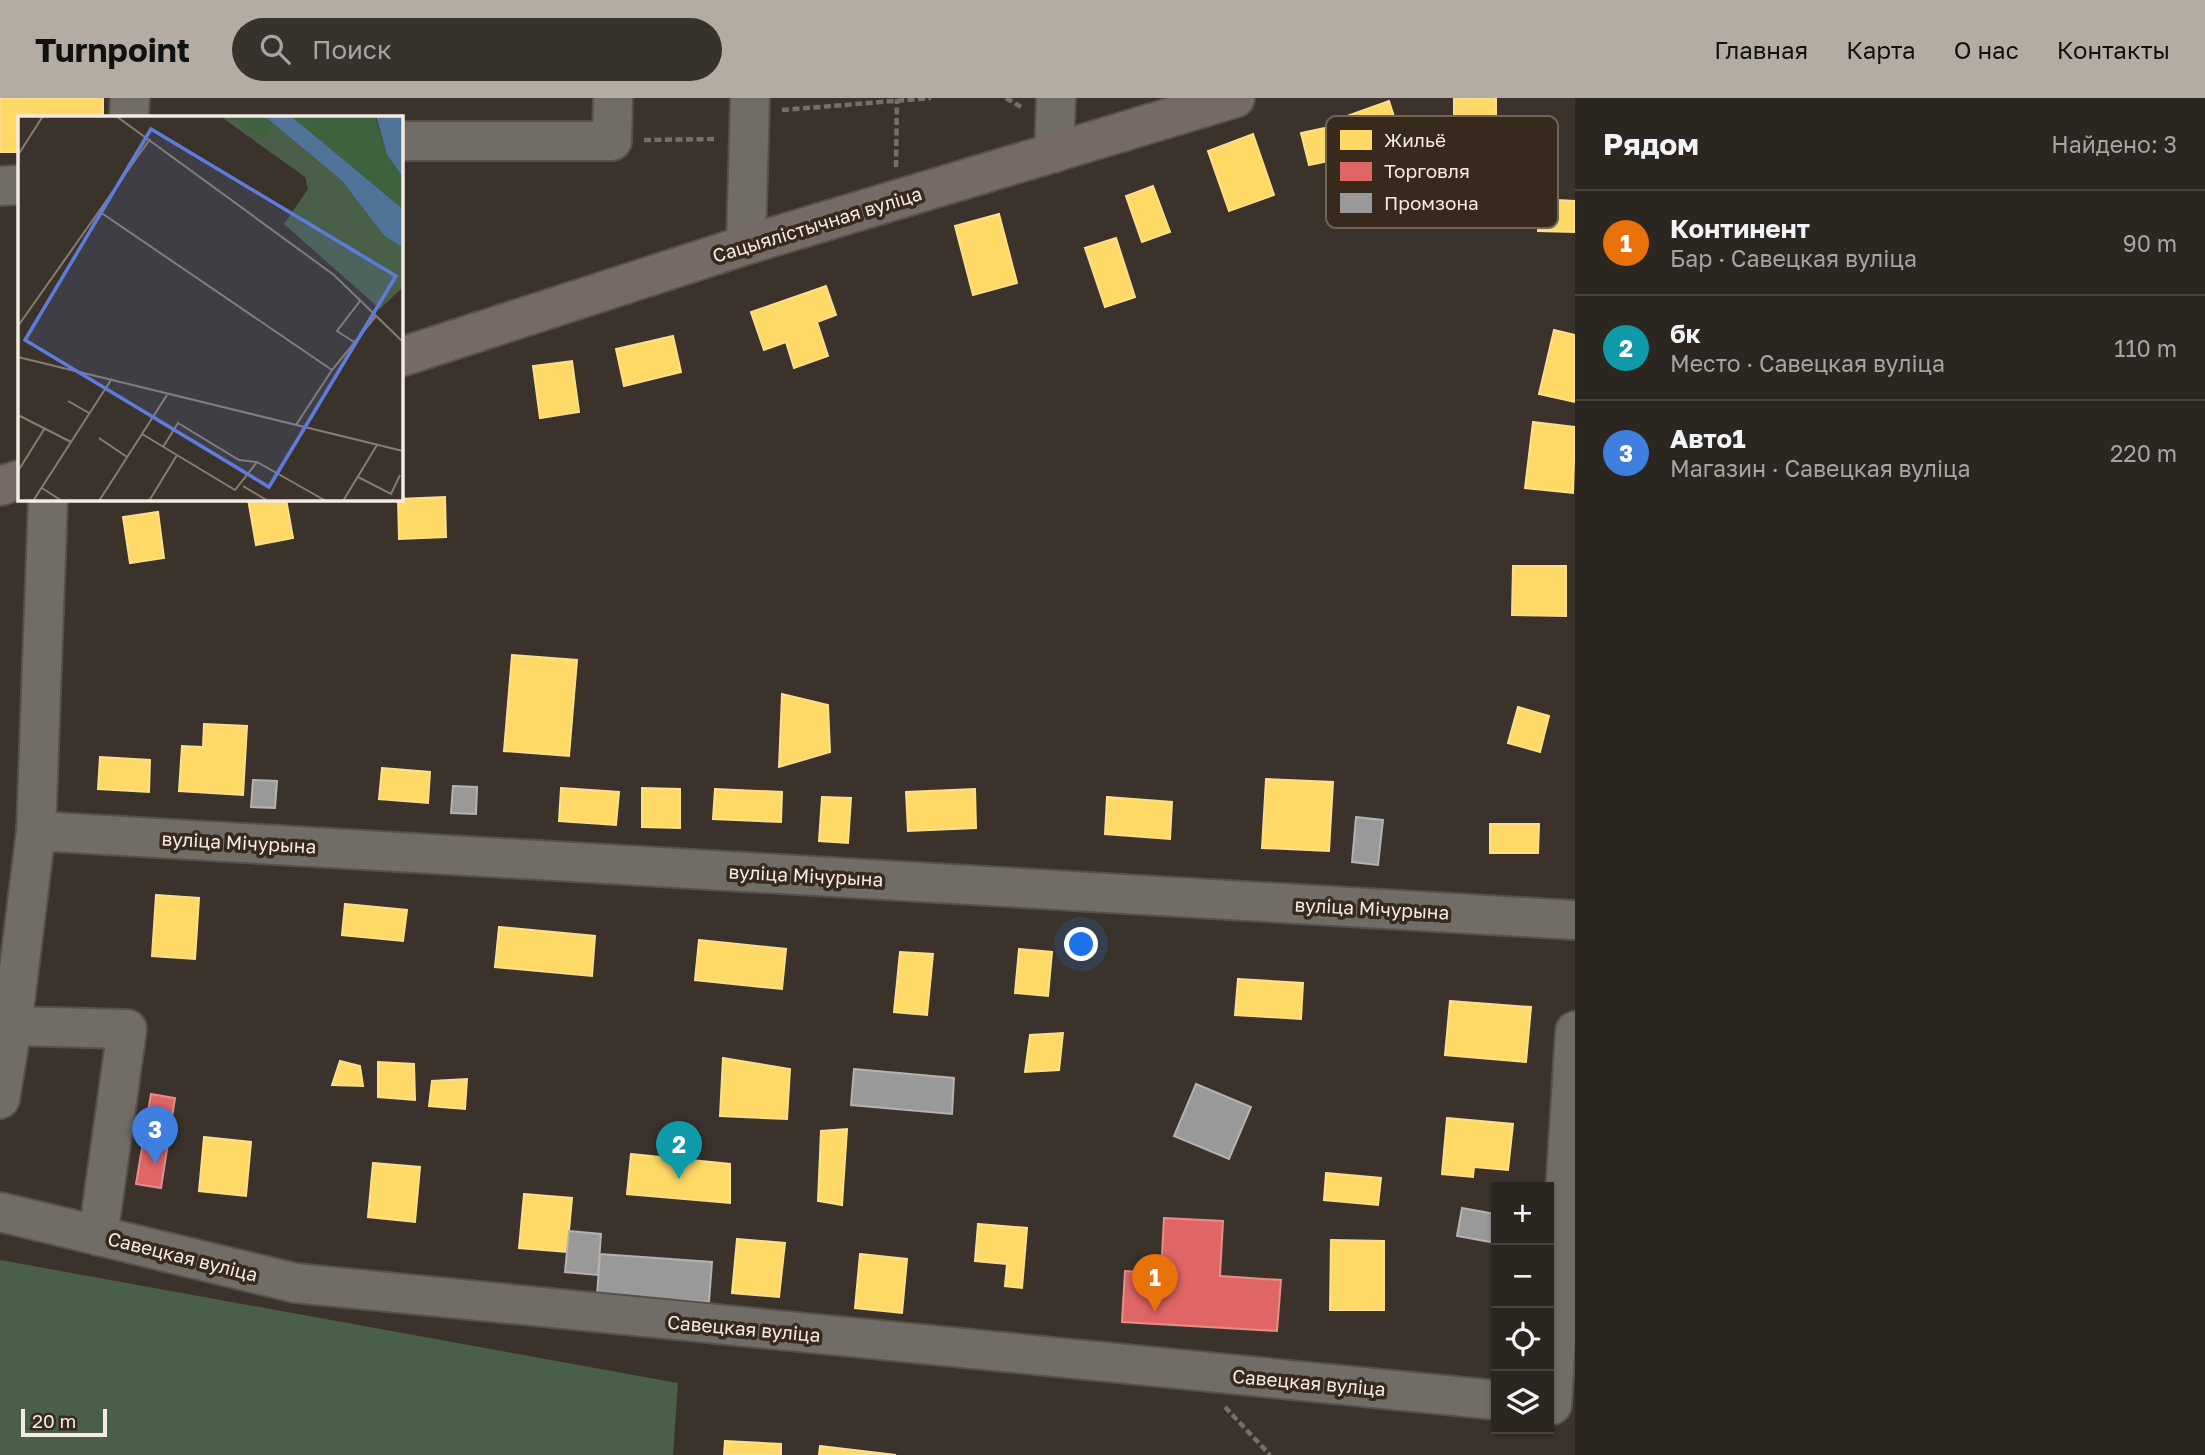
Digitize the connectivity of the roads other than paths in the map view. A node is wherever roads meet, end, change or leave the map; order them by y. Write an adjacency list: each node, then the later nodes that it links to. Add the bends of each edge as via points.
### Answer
1 (130, 98): 5 (street)
2 (613, 98): 7 (street, via 612,141)
3 (1056, 98): 8 (street)
4 (1235, 98): 8 (main road, Сацыялістычная вуліца)
5 (130, 116)
6 (741, 117): 11 (street)
7 (402, 141)
8 (1054, 153): 11 (main road, Сацыялістычная вуліца)
9 (18, 185): 10 (street)
10 (0, 186)
11 (746, 245): 12 (main road, Сацыялістычная вуліца)
12 (402, 357)
13 (18, 480): 14 (main road)
14 (0, 486)
15 (48, 500): 16 (street)
16 (36, 831): 17 (street, вуліца Мічурына); 18 (street)
17 (1575, 920)
18 (12, 1026): 20 (street); 22 (street, via 127,1030)
19 (1575, 1031): 24 (street)
20 (0, 1099)
21 (0, 1212): 22 (street, Савецкая вуліца)
22 (99, 1236): 23 (street, Савецкая вуліца, via 295,1283)
23 (1491, 1400)
24 (1559, 1406)

